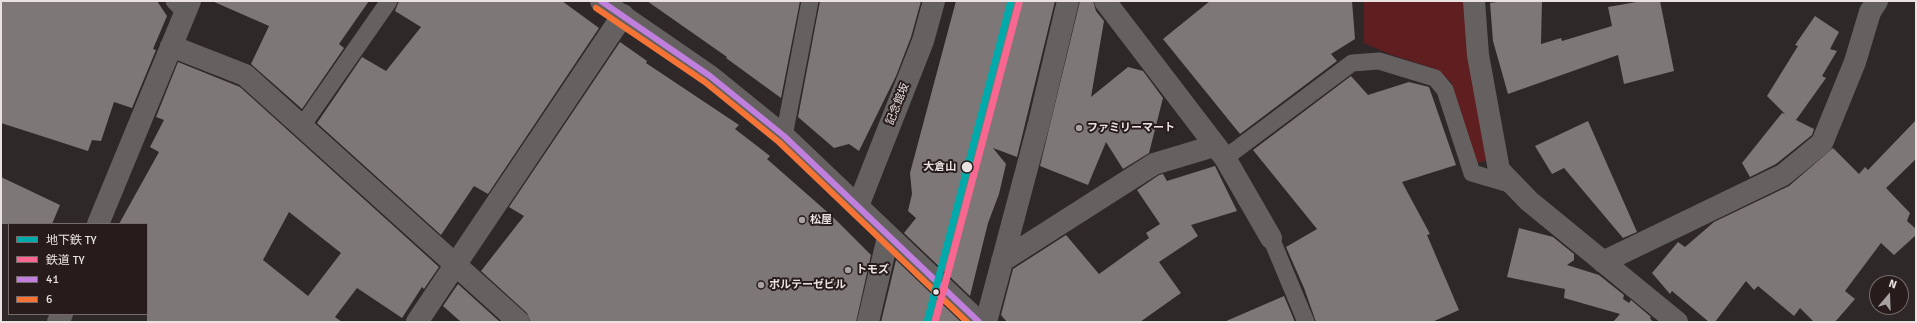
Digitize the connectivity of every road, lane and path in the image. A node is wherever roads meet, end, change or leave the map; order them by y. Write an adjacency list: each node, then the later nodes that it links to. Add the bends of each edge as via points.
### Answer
1 (389, 1): 12 (lane)
2 (601, 1): 10 (street)
3 (810, 1): 13 (lane)
4 (934, 1): 16 (street, 記念館坂, via 923,41)
5 (1068, 1): 20 (street)
6 (1105, 1): 14 (street)
7 (1474, 1): 15 (street, via 1478,55 1499,170)
8 (1877, 1): 21 (street, via 1870,12 1855,62 1822,143 1783,175)
9 (183, 5): 11 (street)
10 (622, 15): 13 (street, via 710,76); 22 (street)
11 (171, 46): 12 (street, via 246,75); 17 (street)
12 (302, 126): 22 (street)
13 (784, 136): 16 (street)
14 (1220, 152): 15 (lane, via 1352,63 1379,61 1435,78 1445,90 1472,174); 19 (street); 20 (street, via 1154,164)
15 (1513, 185): 21 (street)
16 (858, 206): 18 (street)
17 (98, 223)
18 (888, 236): 25 (street); 26 (street)
19 (1271, 238): 28 (lane)
20 (1002, 262): 27 (street)
21 (1603, 262): 29 (street)
22 (457, 264): 23 (street); 24 (street)
23 (417, 322)
24 (519, 322)
25 (868, 322)
26 (979, 322)
27 (986, 322)
28 (1306, 322)
29 (1677, 322)

